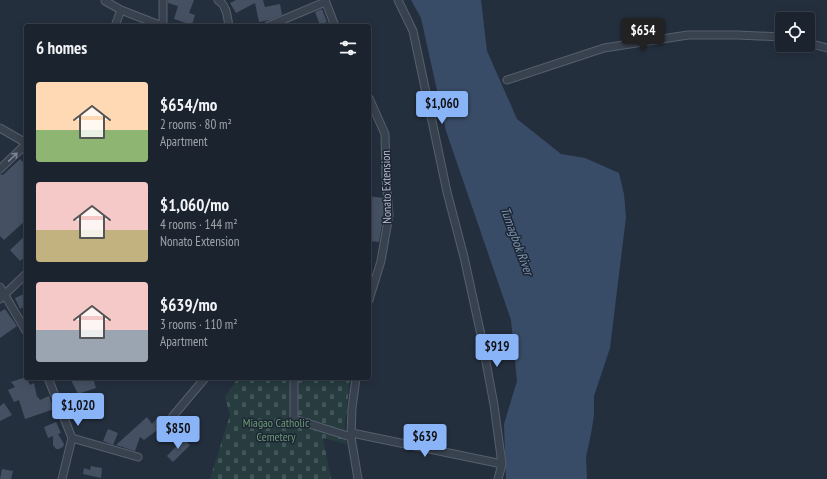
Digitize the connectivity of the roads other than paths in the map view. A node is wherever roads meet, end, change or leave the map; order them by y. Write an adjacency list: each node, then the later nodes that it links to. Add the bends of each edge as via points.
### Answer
1 (163, 0): 9 (street)
2 (218, 0): 10 (street, via 226,9)
3 (398, 0): 35 (street, via 413,31 446,192 464,257 494,405)
4 (105, 1): 6 (street)
5 (325, 1): 11 (street); 12 (street)
6 (121, 10): 7 (street); 8 (street)
7 (116, 24)
8 (158, 24)
9 (163, 24)
10 (229, 24)
11 (273, 24)
12 (334, 24)
13 (775, 37): 16 (street, via 738,34 688,35 604,48)
14 (815, 45): 15 (street)
15 (827, 48)
16 (507, 80)
17 (371, 104): 24 (street, Nonato Extension, via 385,134 389,215 381,261)
18 (0, 128): 19 (street)
19 (24, 143)
20 (24, 146): 21 (street, one-way to 20)
21 (0, 169)
22 (24, 276): 25 (street)
23 (0, 286): 25 (street)
24 (371, 294)
25 (3, 297): 26 (street)
26 (24, 328)
27 (49, 380): 33 (street)
28 (203, 380): 31 (street)
29 (294, 380): 32 (street, via 294,419)
30 (356, 380): 32 (street)
31 (173, 416)
32 (352, 435): 35 (street); 37 (street)
33 (72, 438): 34 (street); 36 (street)
34 (138, 457)
35 (502, 464): 38 (street)
36 (62, 479)
37 (358, 479)
38 (498, 479)

